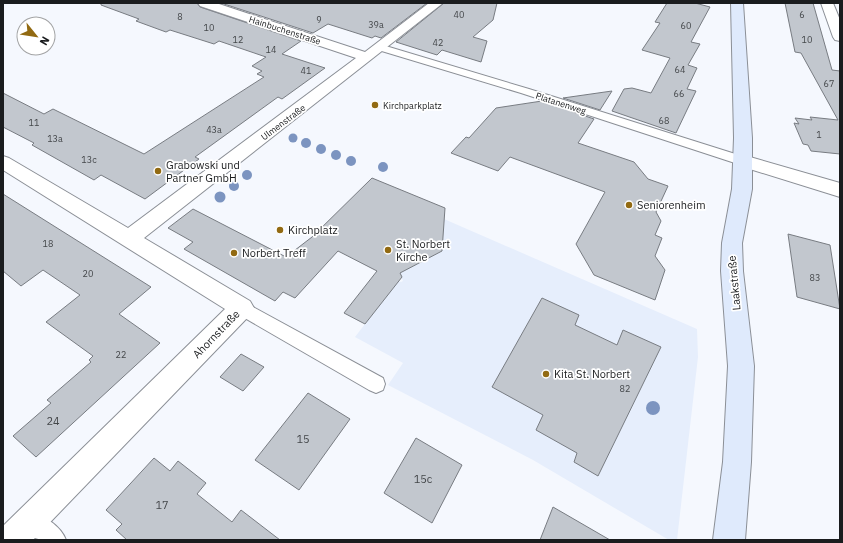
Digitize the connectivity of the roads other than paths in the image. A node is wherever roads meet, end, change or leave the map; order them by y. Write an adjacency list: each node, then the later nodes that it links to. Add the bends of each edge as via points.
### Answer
1 (204, 3): 7 (street, Hainbuchenstraße)
2 (437, 3): 6 (street, Ulmenstraße)
3 (737, 3): 8 (street, Laakstraße)
4 (827, 3): 5 (street)
5 (840, 37)
6 (380, 47): 7 (street, Ulmenstraße); 8 (lane, Platanenweg)
7 (366, 57): 11 (street, Ulmenstraße)
8 (743, 161): 10 (street); 17 (street, Laakstraße, via 742,189 732,242 732,271 742,366 737,462)
9 (3, 162): 11 (street, Ahornstraße)
10 (840, 190)
11 (128, 239): 12 (street, Ahornstraße)
12 (242, 308): 13 (lane); 14 (street, Ahornstraße)
13 (376, 384)
14 (29, 521): 15 (street, Ahornstraße); 16 (lane)
15 (11, 540)
16 (55, 540)
17 (729, 540)

